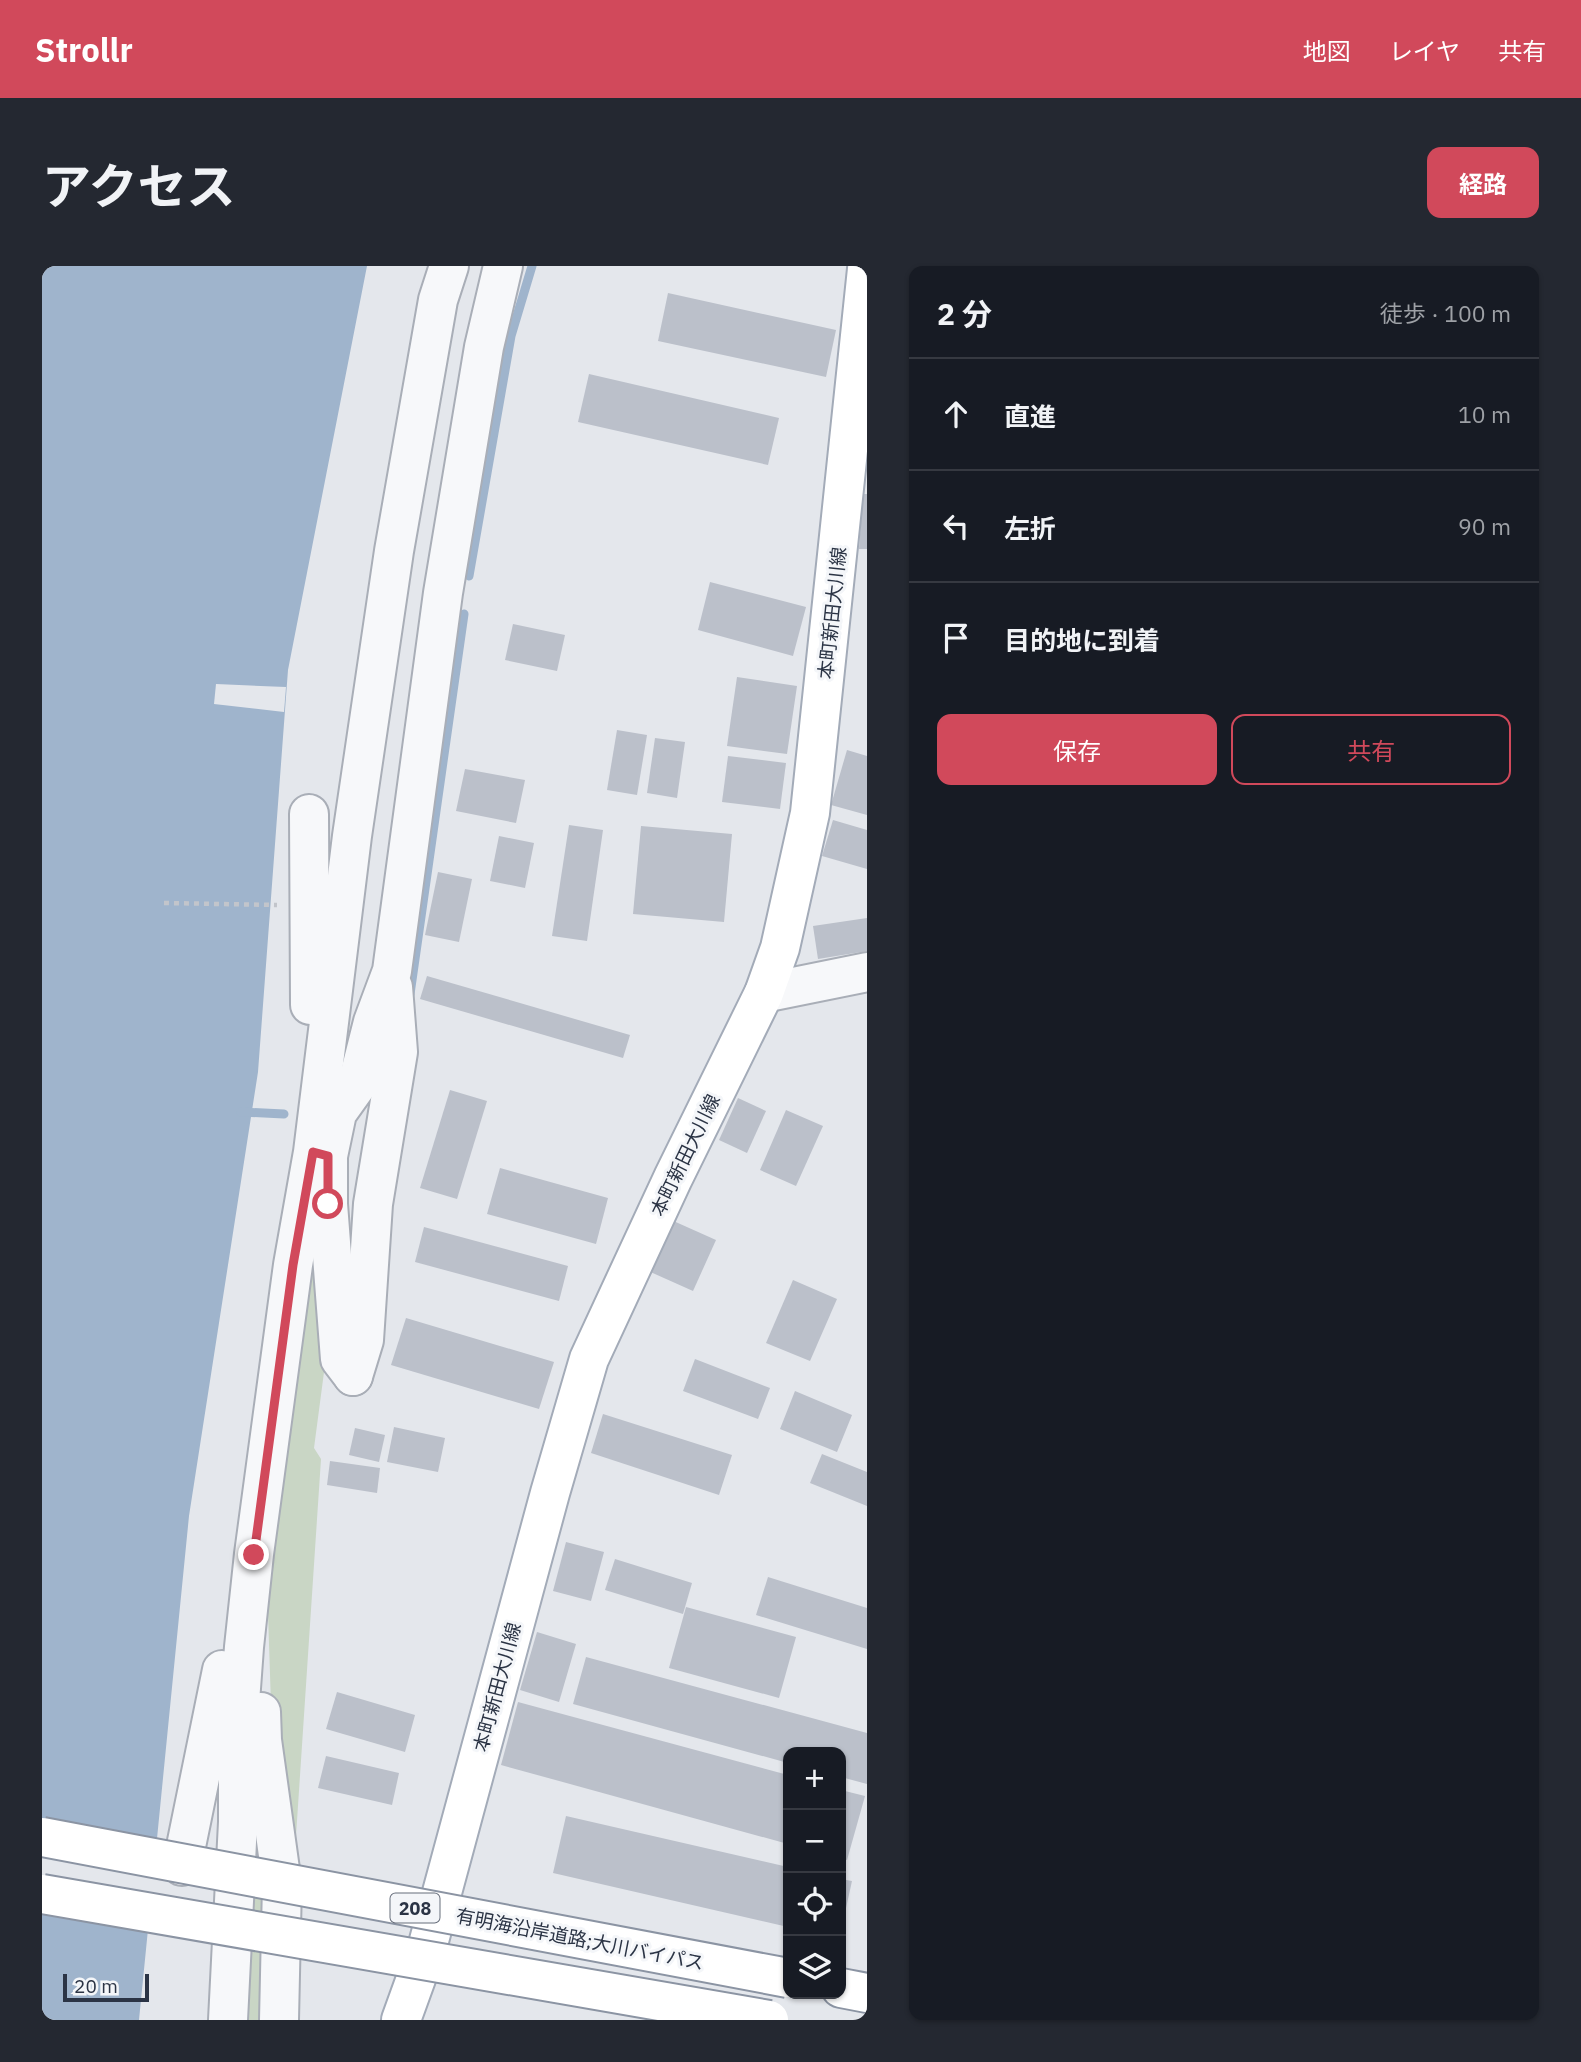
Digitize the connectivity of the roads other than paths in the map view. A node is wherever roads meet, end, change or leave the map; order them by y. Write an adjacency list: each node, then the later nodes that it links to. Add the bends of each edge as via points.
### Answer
1 (449, 266): 8 (street, via 438,300 394,551)
2 (503, 266): 5 (street, via 484,347 443,593)
3 (867, 269): 7 (main road, 本町新田大川線, via 810,813 780,948)
4 (309, 814): 8 (street, via 310,1027)
5 (392, 971): 9 (street, via 357,1085 337,1113); 9 (street, via 398,1052 373,1204 364,1340 353,1376 340,1359)
6 (867, 972): 7 (street)
7 (764, 993): 19 (main road, 本町新田大川線, via 589,1359 427,1948)
8 (326, 1037): 9 (street)
9 (321, 1154): 10 (street, via 293,1265)
10 (244, 1647): 12 (street, via 223,1665); 17 (street); 18 (street, via 261,1673 262,1740 282,1884)
11 (42, 1837): 14 (main road, 有明海沿岸道路;大川バイパス / 208, bridge)
12 (182, 1866)
13 (42, 1894): 20 (main road, bridge)
14 (783, 1977)
15 (846, 1989): 16 (main road)
16 (867, 1993)
17 (228, 2020)
18 (279, 2020)
19 (401, 2020)
20 (769, 2020)

